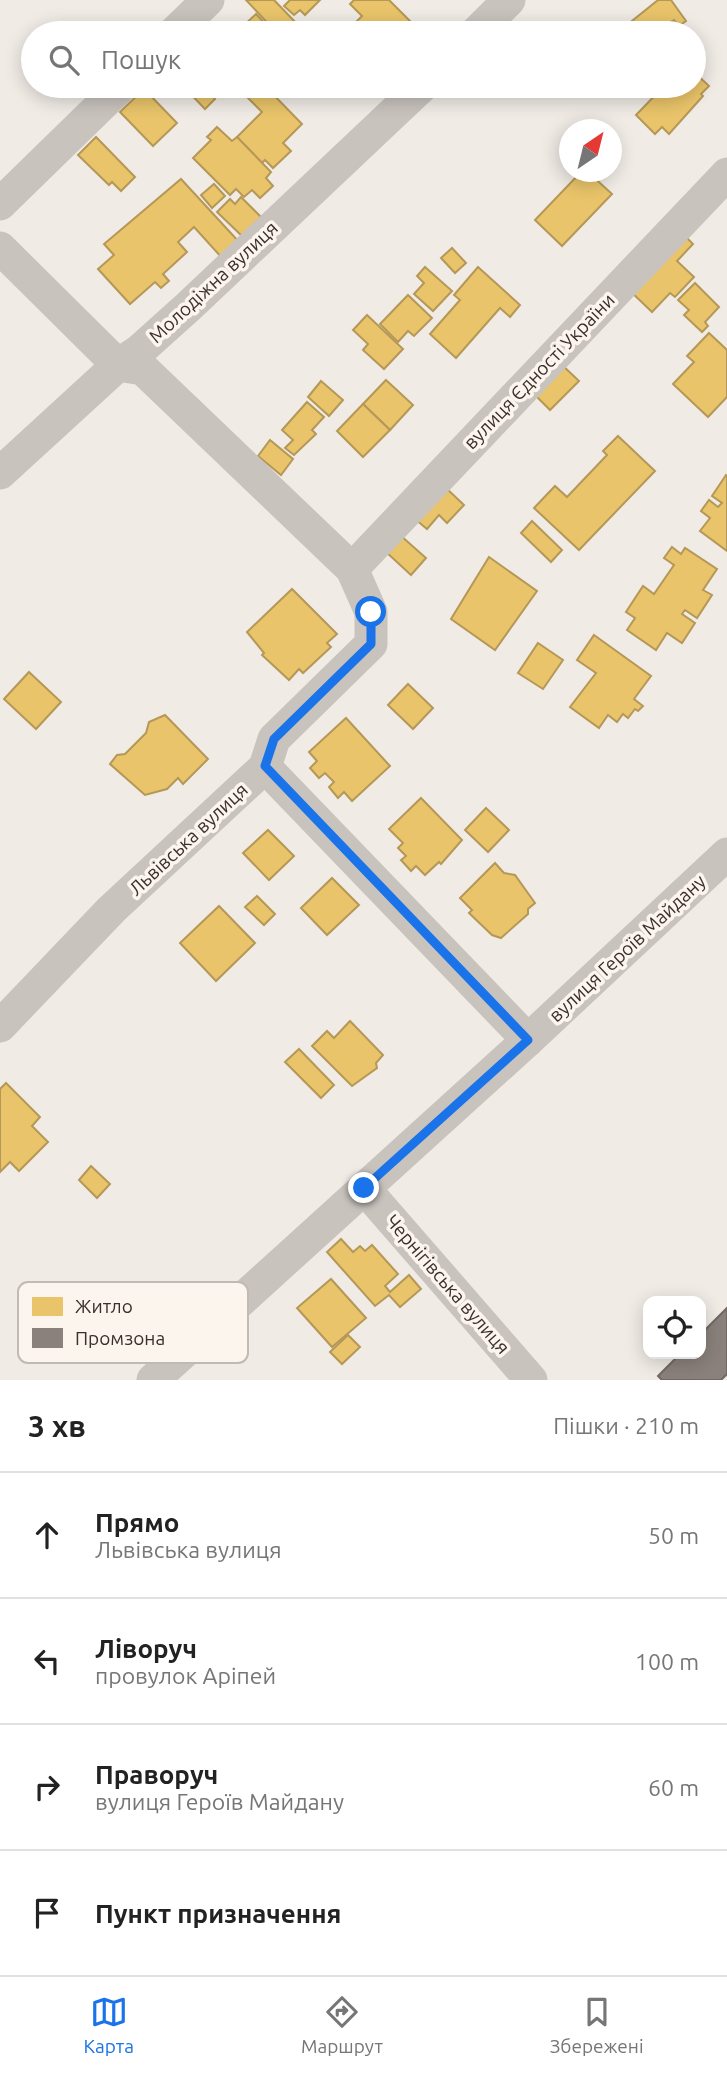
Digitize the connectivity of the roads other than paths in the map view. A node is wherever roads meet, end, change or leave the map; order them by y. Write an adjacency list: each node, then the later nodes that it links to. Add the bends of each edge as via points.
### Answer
1 (208, 0): 3 (street)
2 (509, 0): 4 (street)
3 (186, 21)
4 (488, 21)
5 (109, 98): 8 (street)
6 (409, 98): 10 (street, Молодіжна вулиця, via 188,307)
7 (727, 174): 12 (street, вулиця Єдності України)
8 (0, 204)
9 (0, 248): 10 (street)
10 (118, 365): 11 (street, Молодіжна вулиця); 12 (street, via 143,369)
11 (0, 473)
12 (352, 569): 13 (street, Львівська вулиця, via 371,612 371,644 274,739)
13 (265, 766): 15 (street, Львівська вулиця, via 111,910); 16 (street)
14 (727, 854): 16 (street, вулиця Героїв Майдану)
15 (0, 1026)
16 (528, 1040): 17 (street, вулиця Героїв Майдану)
17 (364, 1188): 18 (street, вулиця Героїв Майдану); 21 (street, Чернігівська вулиця)
18 (248, 1295)
19 (173, 1363): 20 (street, вулиця Героїв Майдану)
20 (156, 1379)
21 (531, 1380)

